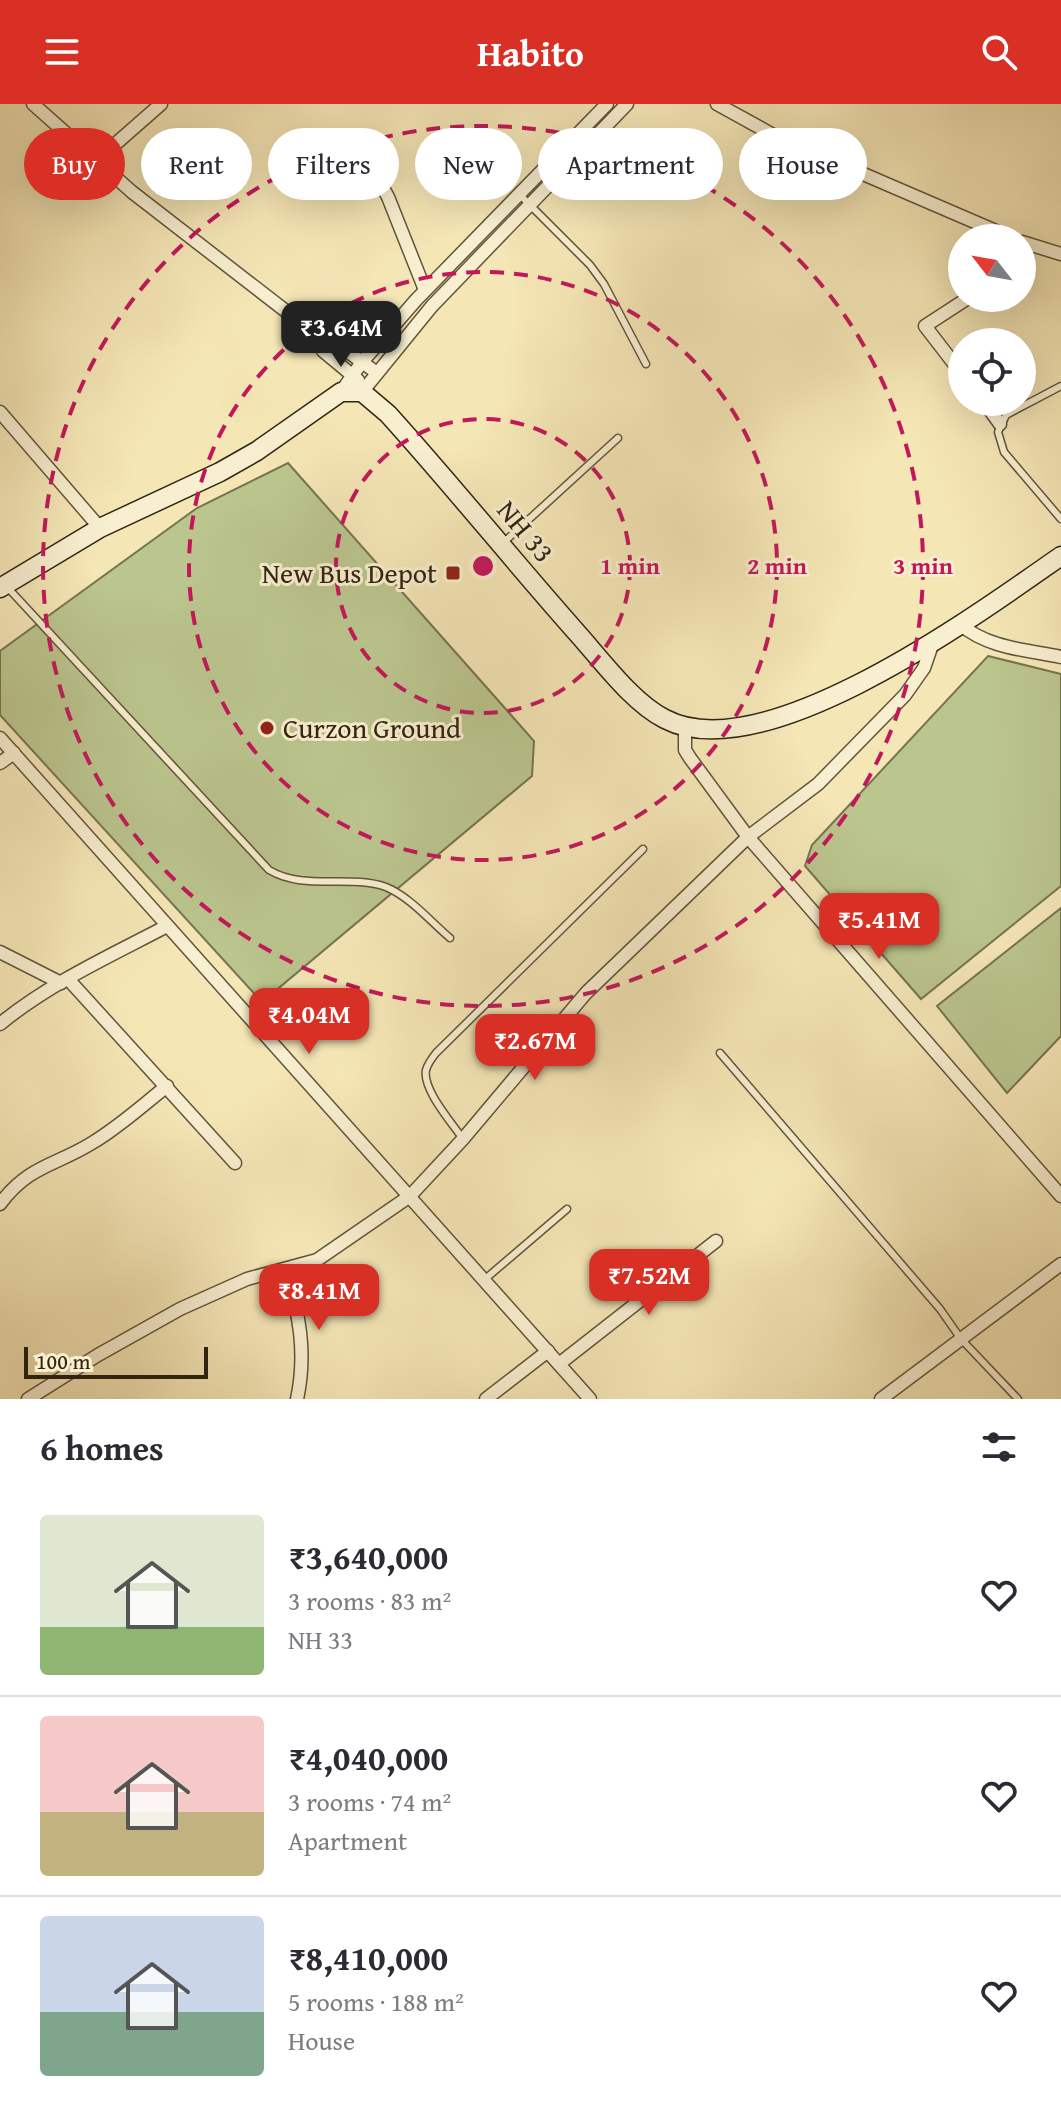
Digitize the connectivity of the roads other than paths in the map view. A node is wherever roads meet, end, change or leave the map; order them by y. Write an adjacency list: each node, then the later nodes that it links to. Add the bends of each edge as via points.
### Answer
1 (33, 104): 6 (street)
2 (161, 104): 7 (street)
3 (607, 104): 9 (street)
4 (627, 104): 13 (street)
5 (717, 104): 14 (street, via 775,136)
6 (60, 128)
7 (125, 136)
8 (125, 186): 19 (street)
9 (522, 191)
10 (522, 198): 13 (lane)
11 (389, 200): 17 (street)
12 (513, 200): 17 (street)
13 (528, 205): 22 (lane, via 590,265); 23 (street)
14 (979, 224)
15 (1036, 246): 16 (street)
16 (1061, 254)
17 (425, 290): 21 (street)
18 (948, 311): 20 (street, via 925,326)
19 (318, 336): 21 (street); 24 (street, via 323,351)
20 (948, 356)
21 (362, 362): 23 (street); 24 (street)
22 (646, 364)
23 (377, 373): 24 (street)
24 (360, 384): 31 (main road, via 220,472); 32 (main road, NH 33)
25 (1061, 386): 28 (lane, via 1006,415)
26 (0, 412): 31 (street)
27 (994, 416): 28 (street)
28 (1000, 424): 30 (lane, via 1004,452)
29 (618, 438): 32 (lane)
30 (1061, 519)
31 (100, 528): 34 (main road)
32 (501, 545): 38 (main road, NH 33, via 632,692 664,719)
33 (1061, 556): 35 (main road, NH 33)
34 (3, 587): 45 (lane, via 269,870 296,880 387,888)
35 (960, 624): 36 (main road, NH 33); 37 (street, via 996,644)
36 (934, 639): 38 (main road, NH 33, via 858,684 776,719 739,728); 42 (street, via 924,668 905,695 818,784)
37 (1061, 657)
38 (685, 727): 42 (street, via 685,750)
39 (0, 738): 40 (street)
40 (14, 753): 41 (street); 44 (street)
41 (0, 763)
42 (748, 837): 51 (street, via 586,993); 54 (street)
43 (643, 849): 51 (lane, via 429,1063 428,1085)
44 (167, 926): 47 (street); 53 (street)
45 (450, 938)
46 (0, 952): 47 (street)
47 (64, 981): 48 (street); 50 (street)
48 (0, 1024)
49 (720, 1053): 61 (lane)
50 (167, 1086): 52 (street); 55 (street, via 89,1145 33,1172)
51 (463, 1139): 53 (street)
52 (235, 1163)
53 (410, 1196): 59 (street, via 317,1260); 60 (street)
54 (1061, 1196)
55 (0, 1204)
56 (567, 1209): 60 (lane)
57 (716, 1241): 63 (street)
58 (1061, 1264): 61 (street)
59 (286, 1269): 64 (street, via 247,1279 180,1309); 65 (street, via 303,1346)
60 (484, 1280): 62 (street)
61 (961, 1339): 68 (street); 69 (lane)
62 (548, 1351): 63 (street); 66 (street)
63 (559, 1364): 67 (street)
64 (28, 1399)
65 (297, 1399)
66 (486, 1399)
67 (590, 1399)
68 (881, 1399)
69 (1018, 1399)

